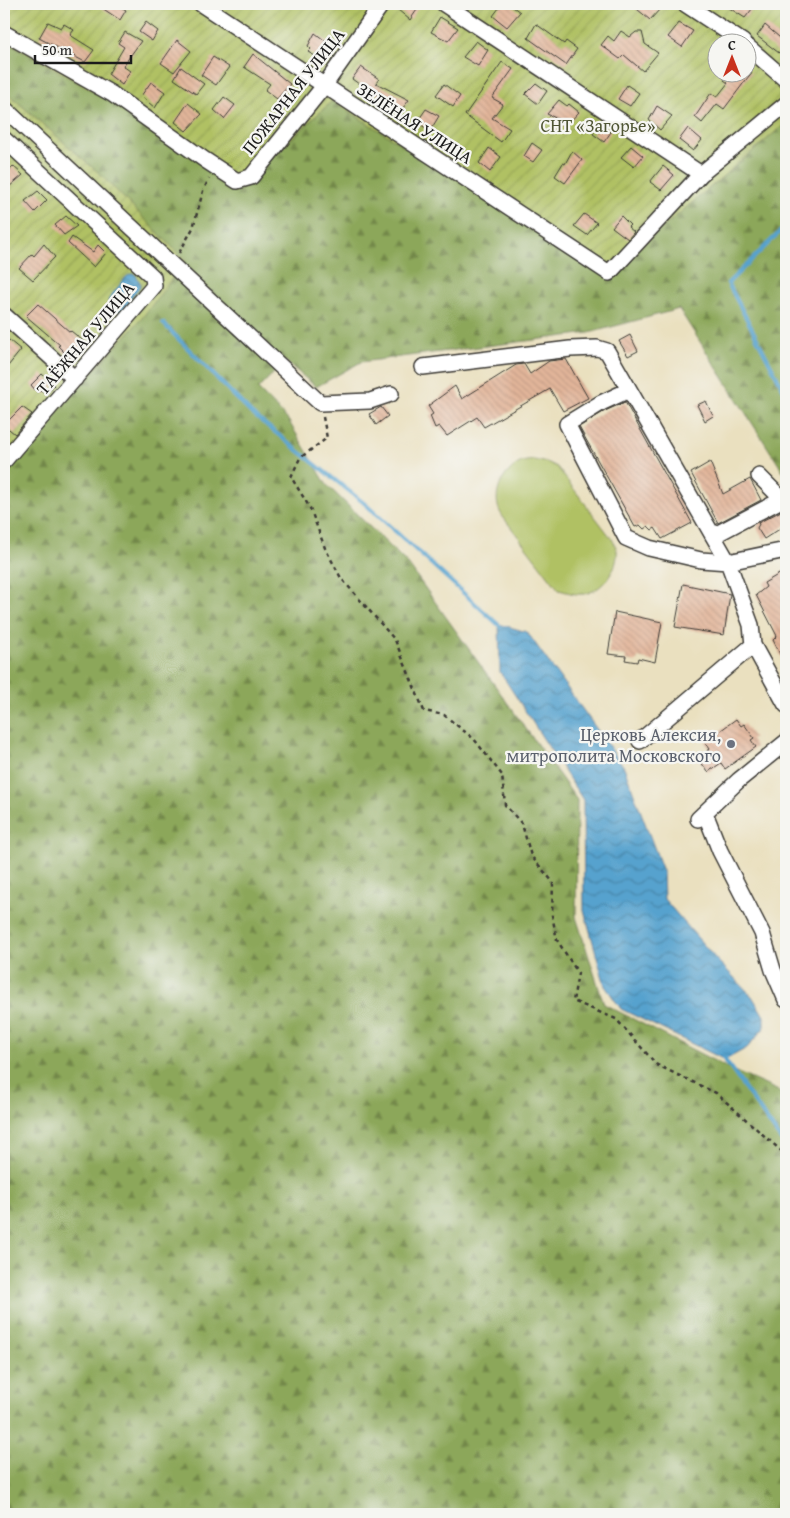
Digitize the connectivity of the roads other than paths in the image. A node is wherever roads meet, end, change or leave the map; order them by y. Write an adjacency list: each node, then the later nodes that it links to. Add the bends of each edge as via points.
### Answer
1 (201, 4): 9 (street, ЗЕЛЁНАЯ УЛИЦА)
2 (382, 4): 9 (street, ПОЖАРНАЯ УЛИЦА)
3 (444, 4): 13 (street)
4 (685, 4): 5 (street)
5 (728, 32)
6 (4, 33): 9 (street, ПОЖАРНАЯ УЛИЦА, via 112,94 237,181 251,177)
7 (758, 56): 8 (street)
8 (786, 80)
9 (324, 86): 13 (street, ЗЕЛЁНАЯ УЛИЦА, via 609,273)
10 (786, 104): 13 (street)
11 (4, 108): 18 (street, via 320,403 370,402)
12 (4, 139): 16 (street, ТАЁЖНАЯ УЛИЦА, via 153,277 154,286)
13 (701, 174)
14 (4, 315): 16 (street)
15 (423, 367): 17 (street, via 597,348 607,351)
16 (75, 379): 19 (street, ТАЁЖНАЯ УЛИЦА)
17 (629, 390): 22 (street); 24 (street, via 601,402 567,424 626,538 649,548 701,560)
18 (391, 394)
19 (4, 461)
20 (759, 476): 21 (street)
21 (785, 501): 22 (street)
22 (713, 536): 24 (street)
23 (786, 550): 24 (street)
24 (728, 562): 25 (street, via 750,626)
25 (753, 646): 26 (street); 27 (street)
26 (786, 705)
27 (640, 741)
28 (786, 742): 29 (street, via 701,816 707,818 720,852 762,933)
29 (786, 1000)

